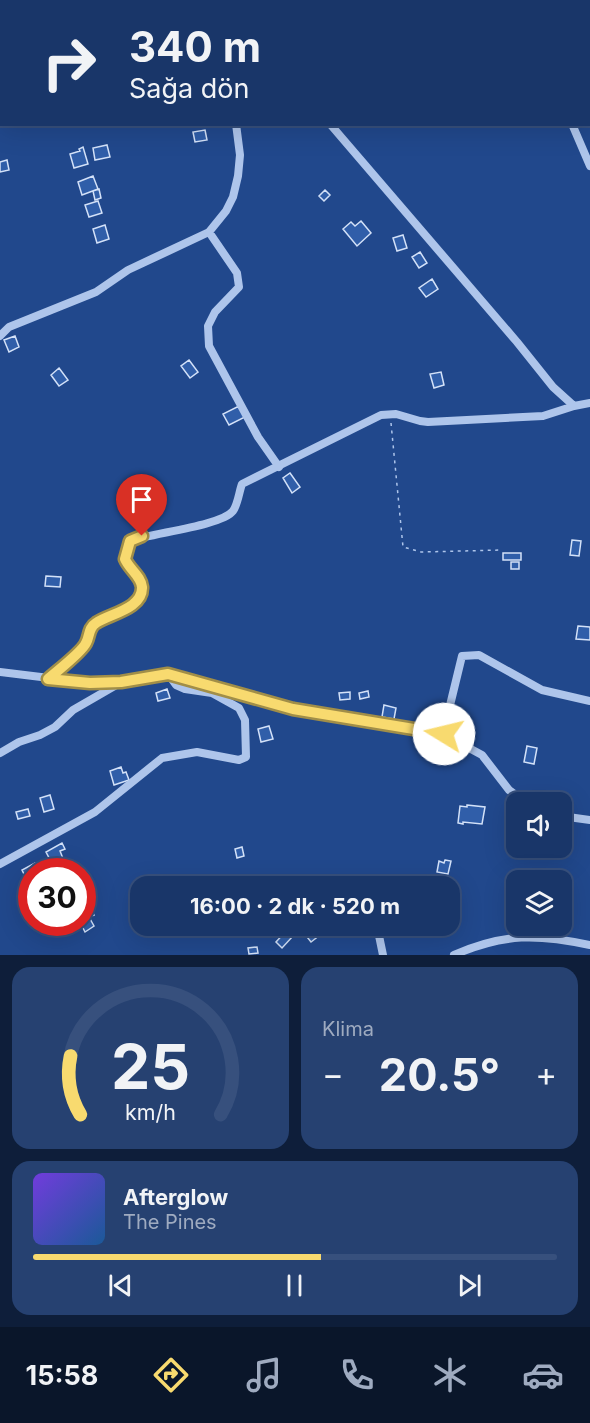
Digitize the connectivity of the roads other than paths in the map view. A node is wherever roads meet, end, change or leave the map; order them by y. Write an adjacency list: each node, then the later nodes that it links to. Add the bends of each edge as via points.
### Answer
1 (236, 126): 5 (street, via 240,155 233,197)
2 (332, 126): 8 (street, via 553,387)
3 (573, 126): 4 (street)
4 (590, 166)
5 (209, 232): 6 (street, via 128,270 96,292 9,327); 9 (street, via 237,273 239,287 215,312 208,326 209,346 258,437)
6 (0, 336)
7 (590, 403): 8 (street)
8 (574, 406): 9 (street, via 543,416 429,422 396,414 381,415)
9 (279, 467): 12 (street, via 242,484 233,510 225,517 130,541 125,559 139,578 142,588 138,600 94,623 86,644)
10 (0, 672): 12 (street)
11 (168, 674): 13 (street); 15 (street, via 293,709); 20 (street, via 176,685 212,693 239,708 245,720 246,757 239,760 197,752 162,758 95,812)
12 (48, 679): 13 (street)
13 (121, 682): 16 (street, via 73,710 55,727)
14 (590, 701): 15 (street, via 542,690 479,655 462,656)
15 (444, 734): 17 (street, via 482,755)
16 (0, 753)
17 (512, 792)
18 (572, 818): 19 (street)
19 (590, 820)
20 (0, 864)
21 (379, 936): 23 (street)
22 (590, 945): 24 (street, via 550,937 508,938)
23 (383, 955)
24 (454, 955)

